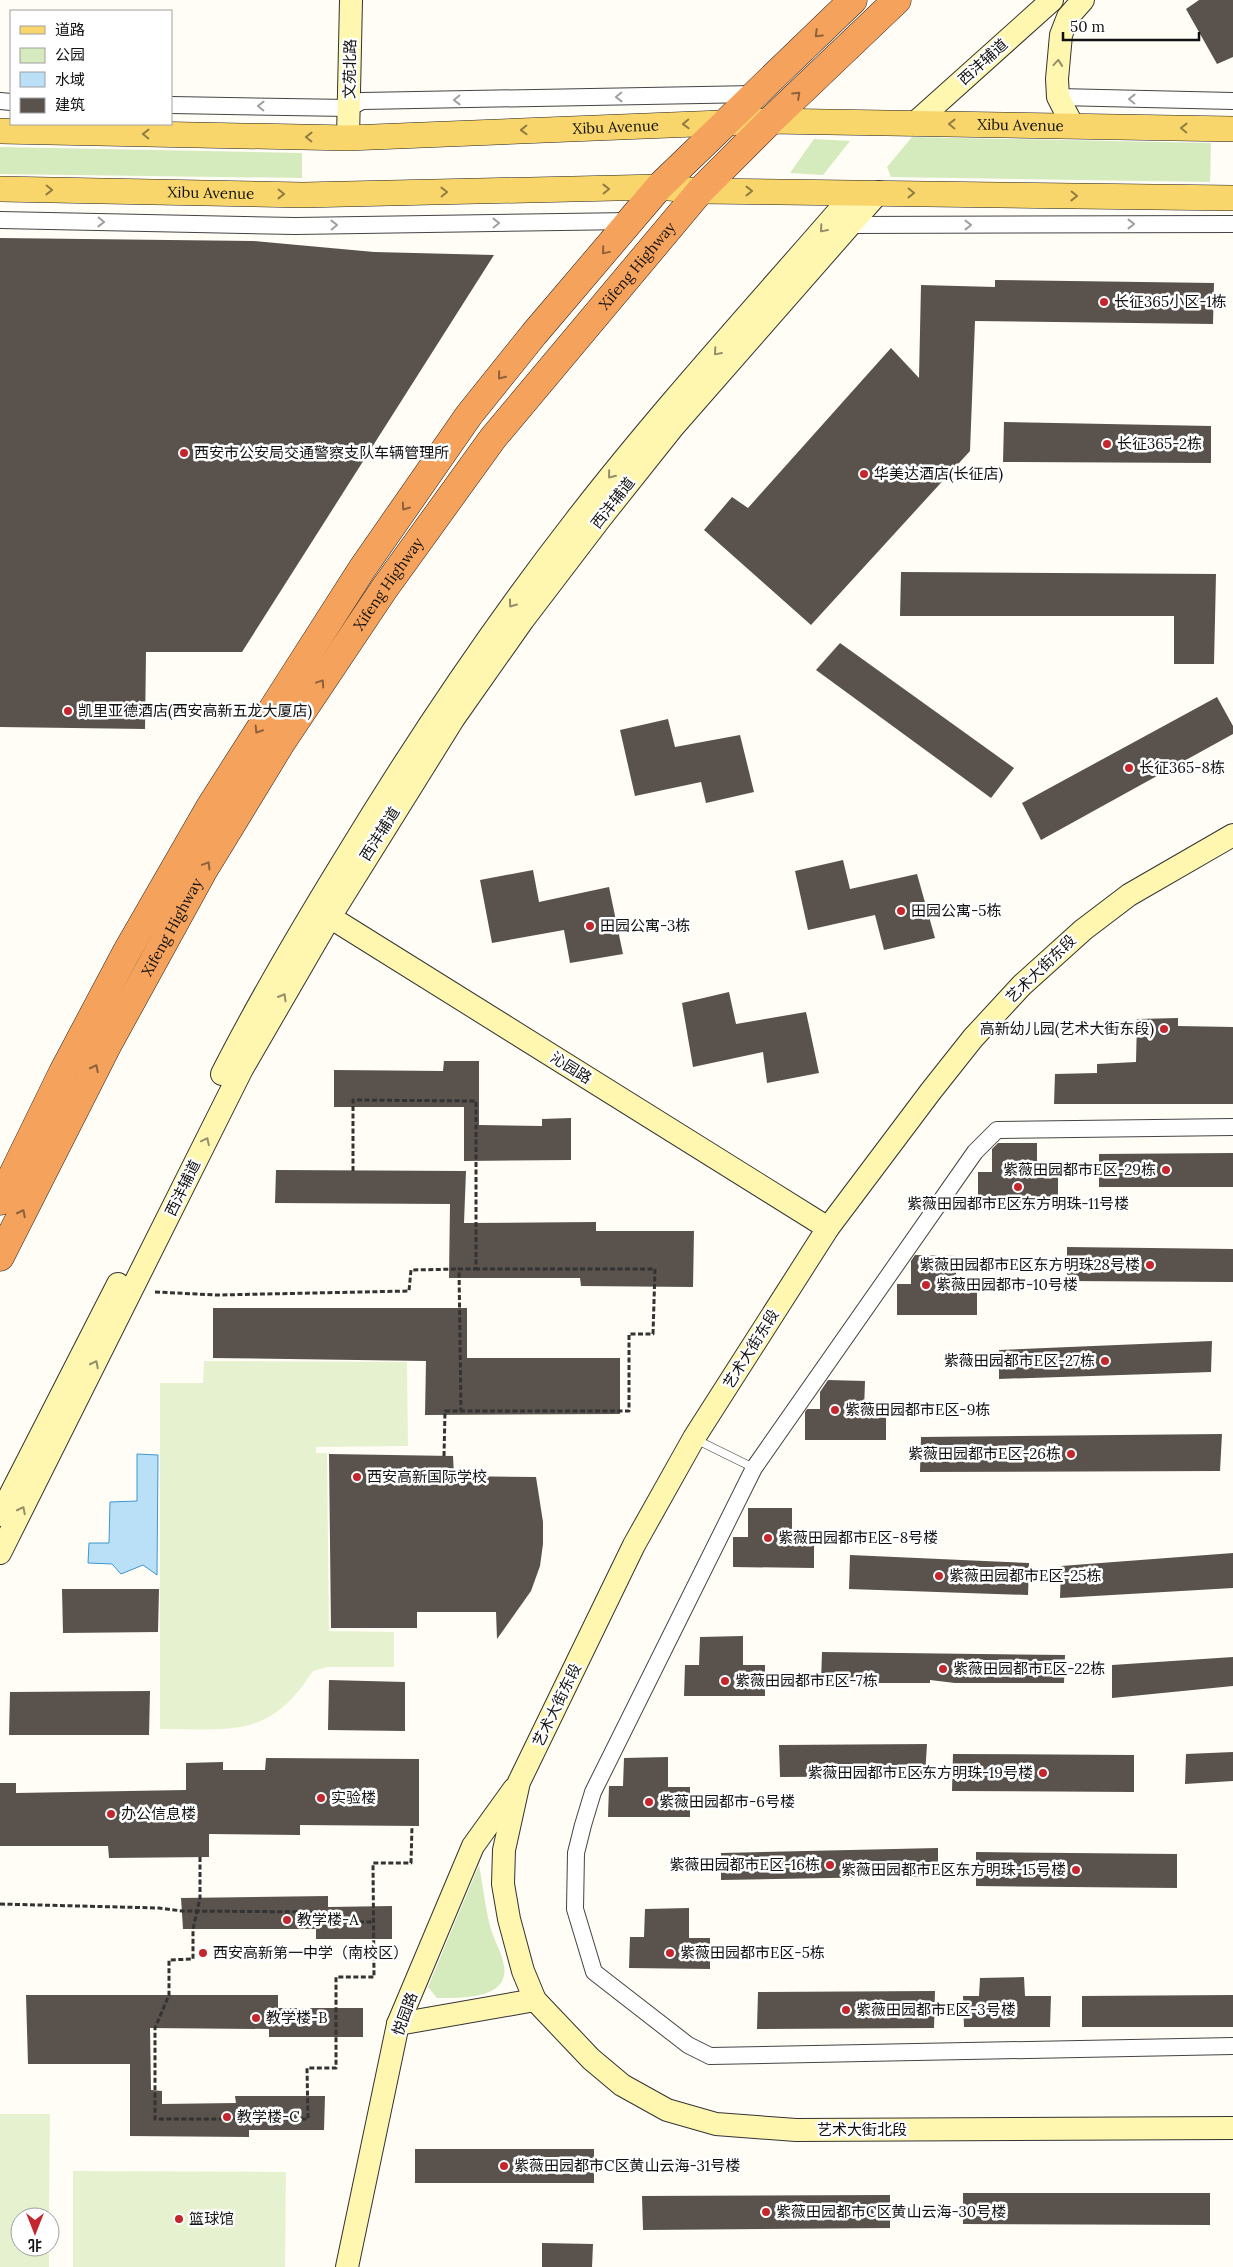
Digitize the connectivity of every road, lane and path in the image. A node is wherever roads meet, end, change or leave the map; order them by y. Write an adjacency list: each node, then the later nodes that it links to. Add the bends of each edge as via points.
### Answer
1 (351, 0): 11 (street, 文苑北路)
2 (365, 0): 11 (street, 文苑北路)
3 (853, 0): 7 (highway, Xifeng Highway, one-way to 7)
4 (897, 0): 12 (highway, Xifeng Highway, one-way to 4)
5 (1052, 0): 14 (street, 西沣辅道)
6 (1083, 0): 8 (street, one-way to 6, via 1061,34 1068,17)
7 (756, 94): 11 (street, Xibu Avenue, one-way to 11); 13 (highway, Xifeng Highway)
8 (1058, 97): 9 (street, Xibu Avenue, one-way to 8); 15 (street)
9 (1233, 101)
10 (172, 104): 11 (street, Xibu Avenue, one-way to 10)
11 (356, 105): 18 (street, 文苑北路)
12 (770, 121): 13 (main road, Xibu Avenue); 14 (main road, Xibu Avenue); 21 (highway, Xifeng Highway)
13 (726, 122): 18 (main road, Xibu Avenue, one-way to 18); 19 (highway, Xifeng Highway)
14 (915, 123): 15 (main road, Xibu Avenue, one-way to 14)
15 (1073, 126): 16 (main road, Xibu Avenue, one-way to 15)
16 (1233, 129)
17 (0, 131): 18 (main road, Xibu Avenue, one-way to 17)
18 (355, 138)
19 (659, 187): 20 (main road, Xibu Avenue, one-way to 19, via 303,195); 21 (main road, Xibu Avenue); 25 (highway, Xifeng Highway)
20 (0, 189)
21 (700, 191): 22 (main road, Xibu Avenue, one-way to 22); 34 (highway, Xifeng Highway, one-way to 21, via 108,1044 203,871 282,742 384,588 493,438)
22 (867, 192): 23 (main road, Xibu Avenue, one-way to 23); 27 (street, 西沣辅道); 29 (street, 西沣辅道, one-way to 29, via 635,446 537,570 428,727)
23 (1233, 198)
24 (0, 220): 25 (street, Xibu Avenue, one-way to 25, via 295,226)
25 (631, 221): 32 (highway, Xifeng Highway, one-way to 32, via 469,416 362,569 290,680 210,807 126,953)
26 (1233, 224): 27 (street, one-way to 26)
27 (850, 225): 29 (street, 西沣辅道, via 674,426 600,518 454,718)
28 (1233, 835): 33 (street, 艺术大街东段, via 1129,895 1083,930 1022,985 931,1091)
29 (322, 912): 33 (street, 沁园路); 42 (street, 西沣辅道, via 233,1054); 43 (street, 西沣辅道, one-way to 29)
30 (1233, 1127): 41 (street, via 997,1130 975,1152)
31 (353, 1171): 36 (path, via 353,1100 476,1101)
32 (0, 1200)
33 (828, 1228): 39 (street, 艺术大街东段)
34 (0, 1257)
35 (459, 1269): 36 (path); 37 (path, via 411,1270 410,1291 217,1295); 38 (path)
36 (476, 1269): 38 (path, via 655,1269 653,1334 629,1334 629,1411)
37 (155, 1292)
38 (461, 1411): 40 (path, via 445,1412)
39 (694, 1438): 41 (lane); 44 (street, 艺术大街东段, via 634,1544)
40 (444, 1456)
41 (754, 1468): 52 (street, via 593,1792 576,1853 574,1881 575,1909 594,1972 688,2045 710,2056)
42 (0, 1515)
43 (0, 1553)
44 (519, 1782): 50 (street, 艺术大街东段, via 504,1850 503,1884 521,1962); 51 (street, 悦园路, via 473,1846)
45 (412, 1826): 49 (path, via 412,1863 373,1863)
46 (200, 1857): 48 (path)
47 (0, 1904): 48 (path)
48 (197, 1911): 49 (path, via 322,1912 324,1922); 49 (path, via 193,1929 193,1960 169,1960 169,1995 155,2028 155,2119 308,2119 307,2068 336,2068 336,1977 374,1977)
49 (373, 1922)
50 (535, 2000): 51 (street); 53 (street, 艺术大街北段, via 591,2060 622,2085 667,2110 716,2124 796,2130)
51 (398, 2024): 54 (street, 悦园路)
52 (1233, 2046)
53 (1233, 2128)
54 (346, 2267)

